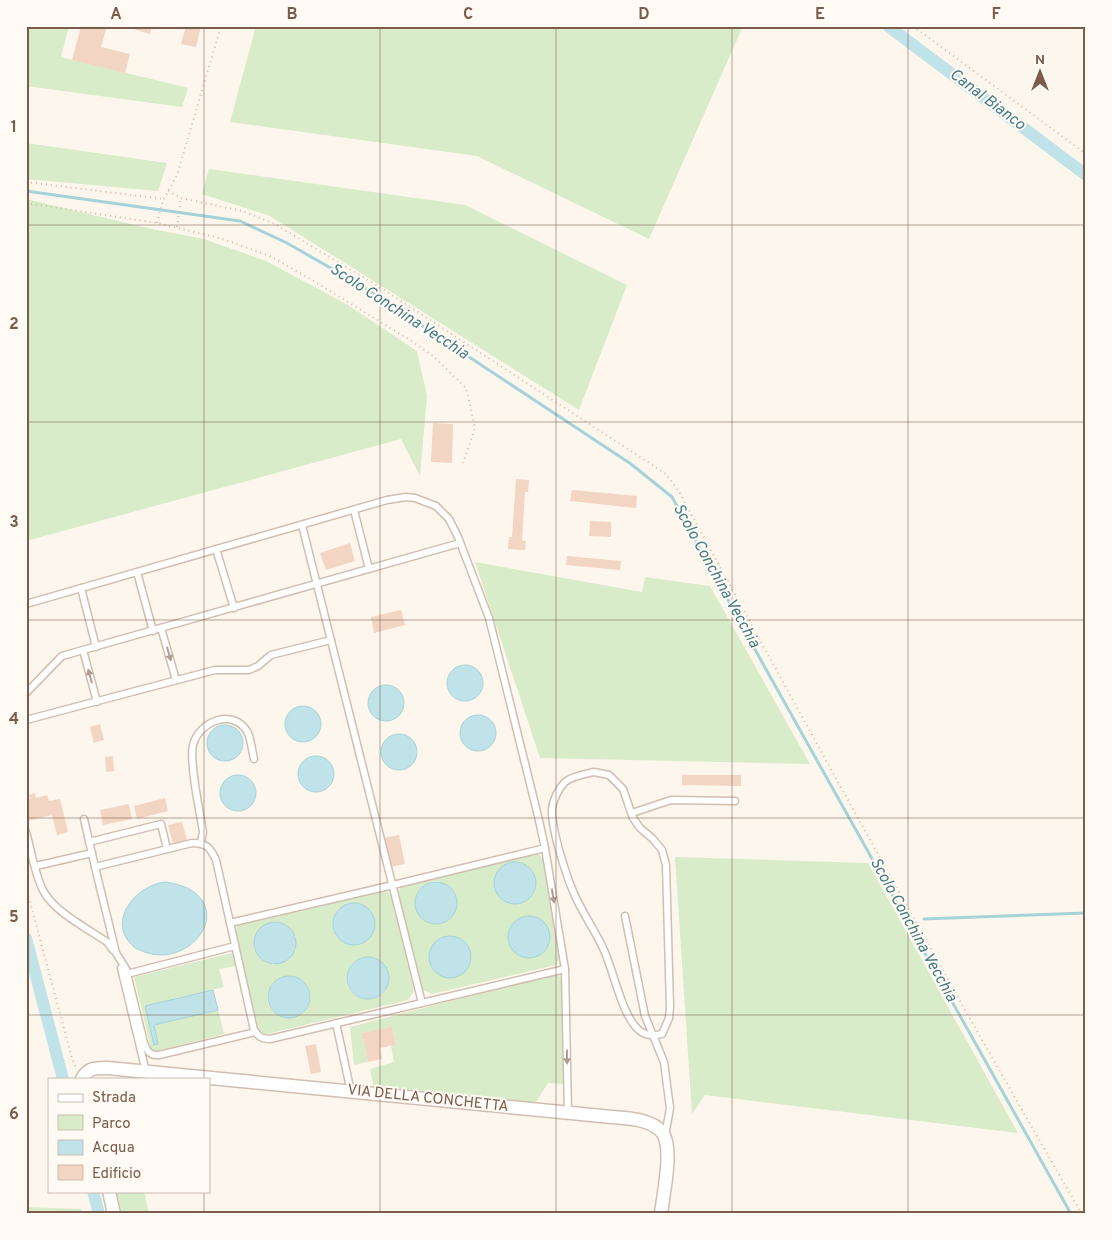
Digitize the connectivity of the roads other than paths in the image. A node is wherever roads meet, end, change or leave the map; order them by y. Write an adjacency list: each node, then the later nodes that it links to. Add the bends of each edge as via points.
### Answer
1 (354, 510): 2 (lane); 3 (lane, via 406,497 427,502 449,519); 5 (lane)
2 (302, 524): 4 (lane); 7 (lane)
3 (460, 543): 5 (lane); 27 (lane, via 489,618)
4 (216, 549): 6 (lane); 10 (lane)
5 (369, 569): 7 (lane)
6 (137, 572): 8 (lane); 12 (lane)
7 (317, 584): 10 (lane); 13 (lane)
8 (81, 588): 9 (lane); 14 (lane)
9 (26, 604)
10 (234, 608): 11 (lane)
11 (161, 628): 12 (lane); 16 (lane, one-way to 16)
12 (153, 630): 14 (lane)
13 (331, 640): 16 (lane, via 271,656 249,670 222,669); 32 (lane)
14 (96, 646): 15 (lane)
15 (84, 650): 17 (lane, via 62,656); 18 (lane, one-way to 15)
16 (176, 680): 18 (lane)
17 (26, 693)
18 (97, 702): 19 (lane)
19 (26, 720)
20 (254, 759): 26 (lane, via 248,733 240,724 228,718 213,720 199,730 193,746 203,832)
21 (735, 801): 22 (lane, via 671,800)
22 (632, 813): 42 (lane, via 640,828 662,850 666,865 670,1007 666,1028 662,1034); 42 (lane, via 623,789 609,775 594,772 566,781 556,794 552,810 564,867 576,898 602,946 625,1008 634,1025)
23 (84, 819): 25 (lane)
24 (26, 832): 30 (lane)
25 (89, 842): 28 (lane, via 161,824); 29 (lane)
26 (201, 843): 28 (lane); 34 (lane, via 207,846 216,860)
27 (545, 848): 32 (lane); 37 (lane, one-way to 37)
28 (167, 849): 31 (lane)
29 (92, 853): 30 (lane); 31 (lane)
30 (36, 866): 36 (lane, via 49,900 107,942)
31 (95, 867): 36 (lane)
32 (393, 885): 34 (lane); 39 (lane)
33 (625, 916): 42 (lane)
34 (230, 923): 35 (lane)
35 (235, 946): 38 (lane); 41 (lane)
36 (116, 954): 38 (lane); 43 (lane)
37 (565, 969): 39 (lane); 48 (lane, one-way to 48)
38 (127, 974): 41 (lane, via 144,1043 154,1056)
39 (422, 1003): 40 (lane)
40 (336, 1023): 41 (lane, via 270,1039 264,1039); 47 (lane)
41 (256, 1032)
42 (653, 1036): 49 (lane, via 664,1062 669,1095)
43 (146, 1072): 44 (street, VIA DELLA CONCHETTA, via 96,1068); 45 (street, VIA DELLA CONCHETTA)
44 (83, 1076)
45 (208, 1078)
46 (210, 1078): 47 (street, VIA DELLA CONCHETTA)
47 (351, 1092): 48 (street, VIA DELLA CONCHETTA)
48 (568, 1112): 49 (street, VIA DELLA CONCHETTA, via 638,1121 657,1128)
49 (665, 1138): 52 (street, via 667,1164)
50 (109, 1192): 51 (street)
51 (114, 1214)
52 (661, 1214)

